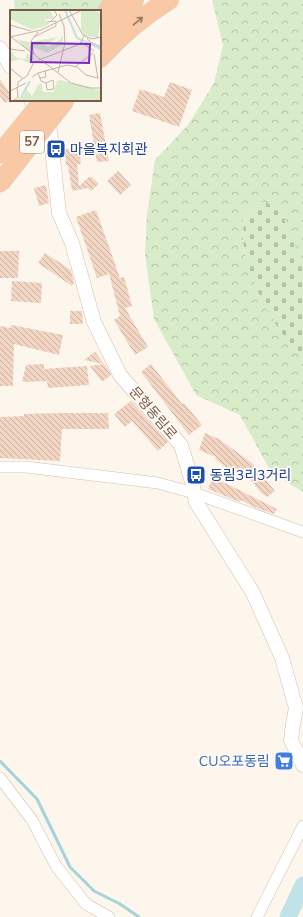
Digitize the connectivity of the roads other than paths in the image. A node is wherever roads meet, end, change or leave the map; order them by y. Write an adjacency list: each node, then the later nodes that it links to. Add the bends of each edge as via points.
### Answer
1 (114, 0): 4 (highway)
2 (134, 0): 6 (highway)
3 (169, 0): 7 (highway, one-way to 3, via 139,20)
4 (101, 21)
5 (0, 48): 8 (street)
6 (101, 49)
7 (101, 57)
8 (10, 64)
9 (32, 101): 15 (street, 문형동림로, via 50,131 60,213 72,243 94,322 120,375 181,445)
10 (43, 101): 12 (highway, 57, bridge)
11 (64, 101): 13 (highway, 57, bridge)
12 (0, 154)
13 (0, 183)
14 (0, 467): 15 (street, via 26,467 158,483)
15 (194, 493): 16 (street); 17 (street, 문형동림로, via 196,502 253,593 282,658 296,708 292,740)
16 (303, 532)
17 (303, 765)
18 (0, 778): 20 (street, via 32,820 56,866 86,904)
19 (303, 826): 21 (street)
20 (109, 917)
21 (257, 917)

